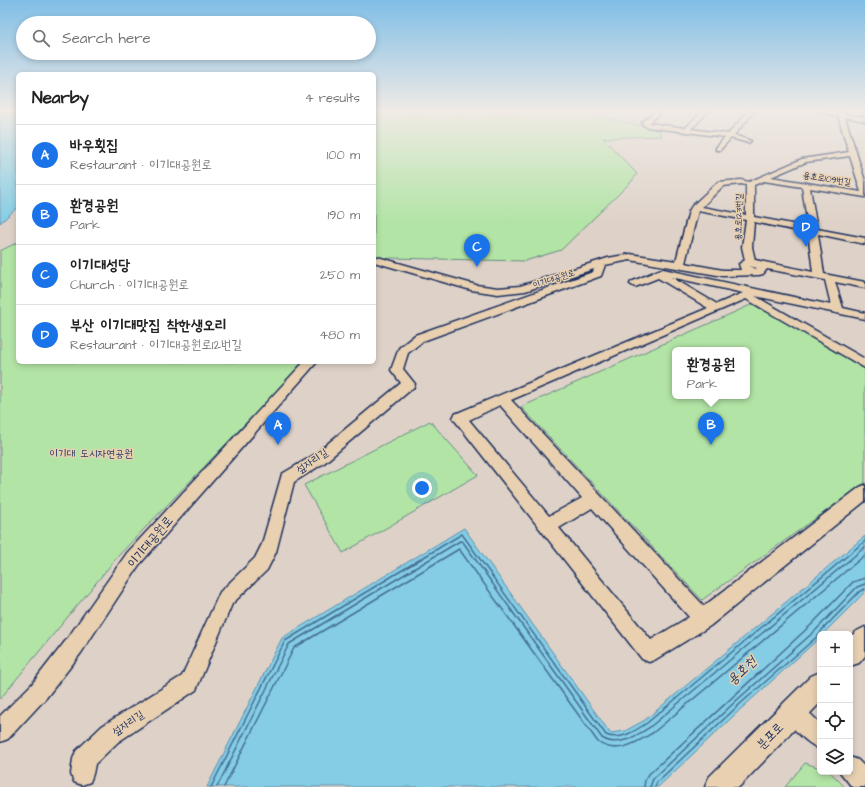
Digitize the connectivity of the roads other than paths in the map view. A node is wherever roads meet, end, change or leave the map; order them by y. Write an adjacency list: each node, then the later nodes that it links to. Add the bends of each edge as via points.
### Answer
1 (852, 149): 2 (street)
2 (853, 154): 3 (street, 용호로123번길, via 804,160); 6 (street)
3 (762, 178): 4 (street, 용호로123번길); 5 (street, 용호로109번길)
4 (750, 184): 7 (street, via 721,184); 8 (street, 용호로123번길)
5 (806, 185): 6 (street, 용호로109번길); 9 (street)
6 (865, 194)
7 (695, 208): 8 (street); 13 (street)
8 (750, 219): 9 (street); 14 (street, 용호로123번길, via 747,241)
9 (813, 231): 10 (street); 16 (street)
10 (865, 241)
11 (376, 260): 12 (street, 이기대공원로, via 475,288 498,291 521,290)
12 (601, 264): 13 (street, 이기대공원로, via 630,257); 37 (street, 섶자리길, via 597,274 419,338 403,351 397,370 409,384 319,459 287,478 270,546 261,564 226,598 189,683 110,734 84,759)
13 (680, 265): 14 (street, 이기대공원로, via 723,273)
14 (750, 267): 16 (street, 이기대공원로, via 789,270)
15 (659, 274): 17 (street); 19 (street, via 663,272); 20 (street)
16 (824, 277): 18 (street, 이기대공원로); 21 (street)
17 (635, 284)
18 (865, 285)
19 (750, 293): 20 (street); 21 (street); 24 (street)
20 (714, 307): 25 (street)
21 (838, 310): 22 (street)
22 (865, 316)
23 (308, 364): 34 (street, 이기대공원로, via 133,559 74,646 39,690)
24 (865, 364)
25 (502, 399): 27 (street); 28 (street, via 460,418)
26 (865, 492): 29 (street)
27 (594, 499): 28 (street); 29 (street)
28 (547, 526): 29 (street, via 649,652)
29 (703, 619)
30 (865, 639): 31 (main road)
31 (853, 651)
32 (817, 688): 33 (main road, 분포로)
33 (794, 712): 35 (street); 39 (main road, 분포로)
34 (0, 731)
35 (817, 735)
36 (853, 771): 38 (street)
37 (82, 774)
38 (865, 784)
39 (719, 787)

